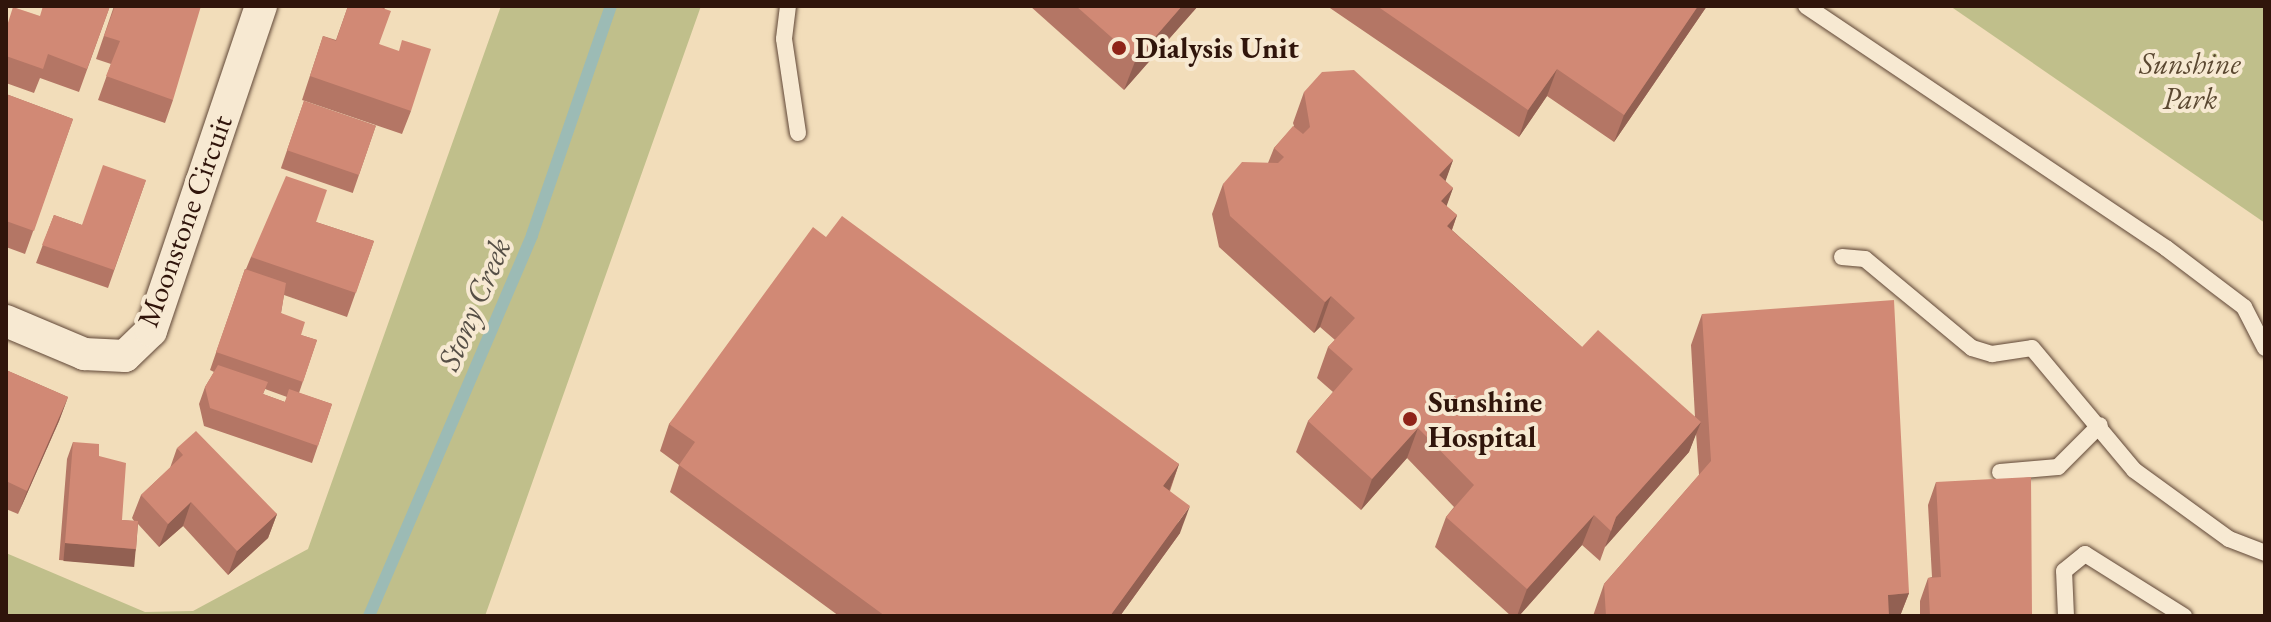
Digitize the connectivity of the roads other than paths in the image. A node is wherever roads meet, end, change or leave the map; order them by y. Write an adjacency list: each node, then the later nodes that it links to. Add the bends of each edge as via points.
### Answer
1 (261, 6): 6 (street, Moonstone Circuit, via 151,331 125,356 84,354)
2 (788, 6): 4 (lane, via 784,39)
3 (1806, 6): 7 (lane, via 2166,248 2244,307)
4 (798, 133)
5 (1842, 257): 8 (lane, via 1865,259 1972,348 1992,354 2032,348)
6 (6, 321)
7 (2265, 348)
8 (2100, 425): 9 (lane, via 2058,467); 10 (lane, via 2134,470 2229,539)
9 (2000, 472)
10 (2265, 553)
11 (2066, 616): 12 (lane, via 2064,571 2085,554)
12 (2184, 616)

